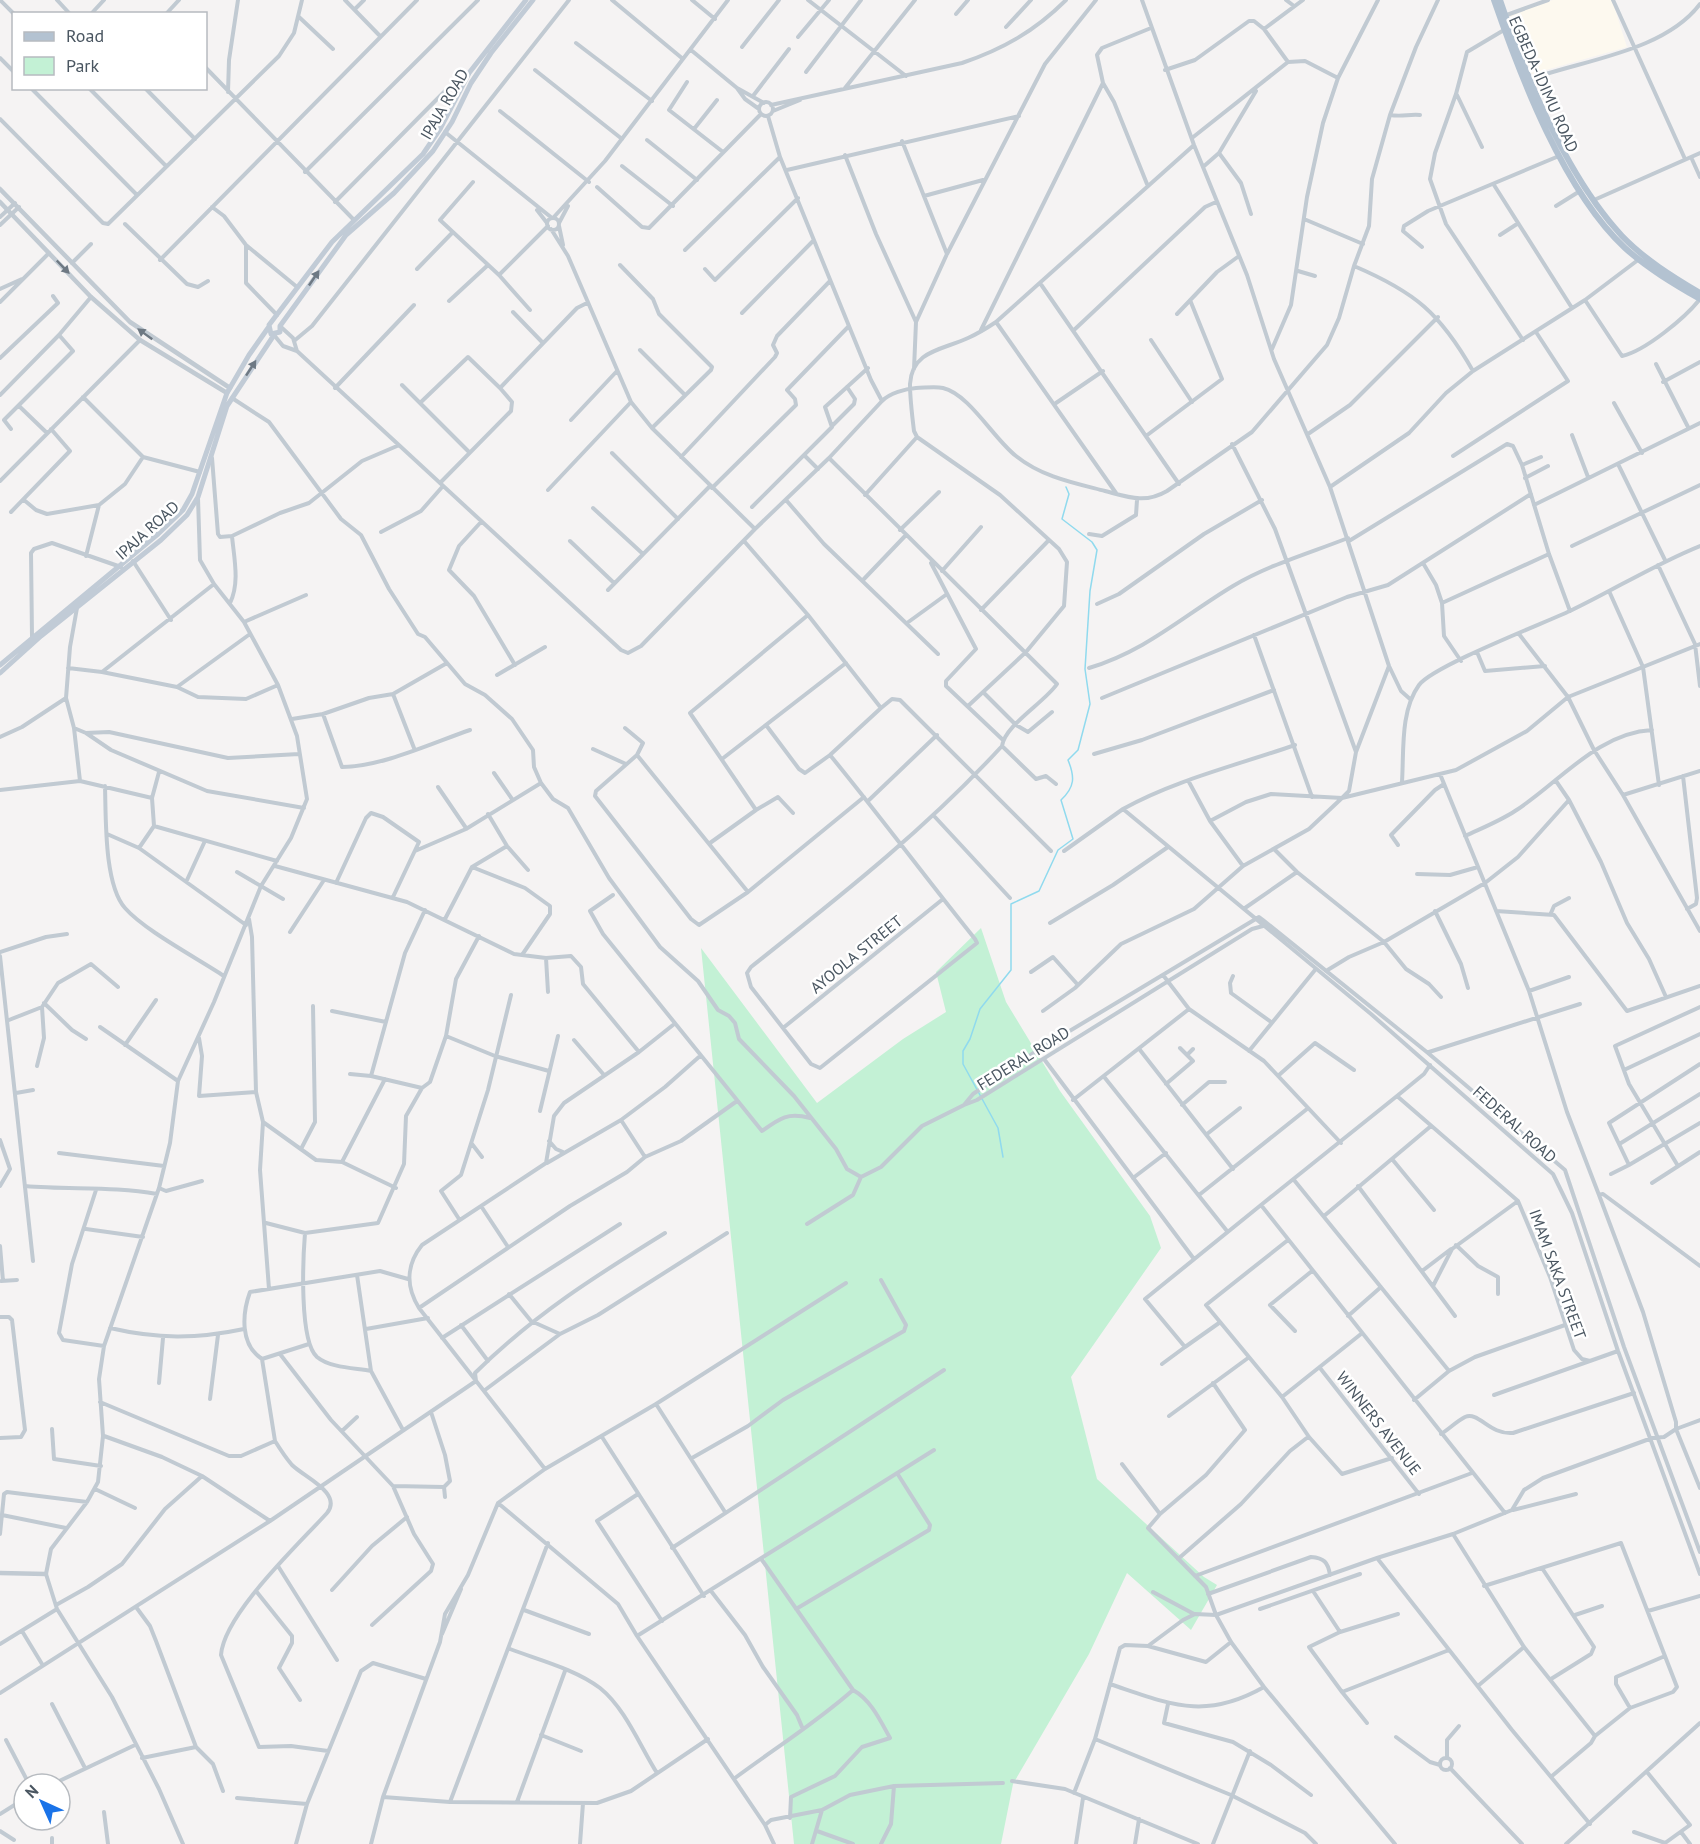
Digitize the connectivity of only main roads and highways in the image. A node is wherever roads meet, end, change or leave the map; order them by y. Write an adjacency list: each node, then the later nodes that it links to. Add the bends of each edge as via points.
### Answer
1 (526, 0): 10 (main road, IPAJA ROAD, via 461,86 423,154 353,219)
2 (533, 0): 11 (main road, IPAJA ROAD, one-way to 2, via 346,235 409,177 446,132 474,77)
3 (1494, 0): 5 (main road, EGBEDA-IDIMU ROAD)
4 (1500, 0): 5 (main road, EGBEDA-IDIMU ROAD)
5 (1503, 16): 6 (main road, EGBEDA-IDIMU ROAD)
6 (1528, 80): 7 (main road, EGBEDA-IDIMU ROAD, via 1561,145 1622,237); 7 (main road, EGBEDA-IDIMU ROAD, via 1560,156 1612,234 1639,259)
7 (1686, 288): 8 (main road, EGBEDA-IDIMU ROAD); 9 (main road, EGBEDA-IDIMU ROAD)
8 (1700, 293)
9 (1700, 299)
10 (273, 322): 11 (main road); 12 (main road, IPAJA ROAD)
11 (280, 326): 13 (main road, IPAJA ROAD, via 280,332)
12 (268, 328): 13 (main road); 14 (main road, IPAJA ROAD)
13 (274, 335): 14 (main road, IPAJA ROAD, one-way to 13)
14 (229, 393): 15 (main road, IPAJA ROAD, via 183,510); 15 (main road, IPAJA ROAD, via 198,497 177,526)
15 (122, 567): 16 (main road, IPAJA ROAD); 17 (main road, IPAJA ROAD)
16 (0, 665)
17 (0, 673)

